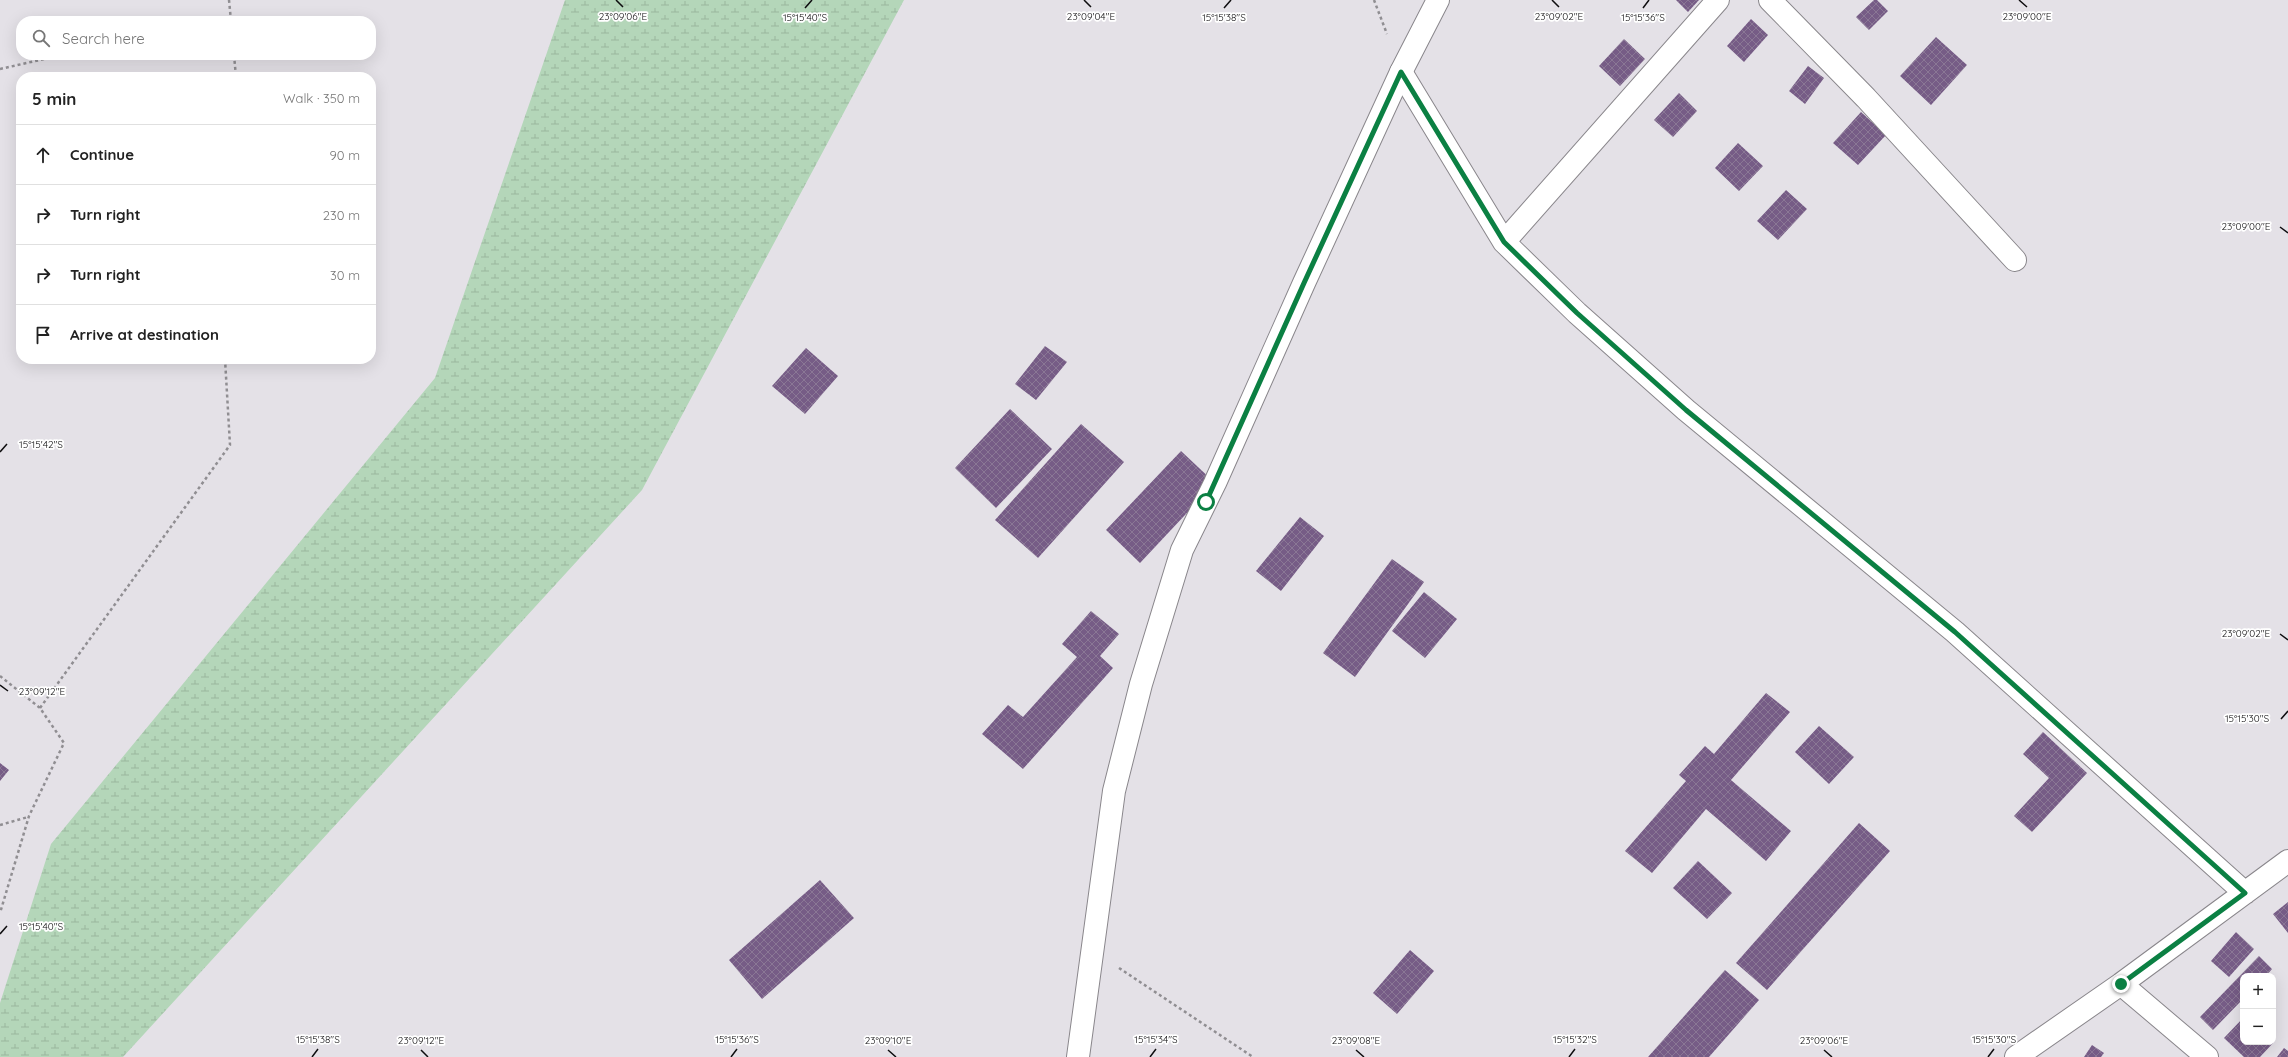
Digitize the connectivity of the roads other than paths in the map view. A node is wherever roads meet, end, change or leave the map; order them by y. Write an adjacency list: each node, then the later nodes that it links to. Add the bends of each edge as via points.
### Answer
1 (1438, 0): 4 (street)
2 (1718, 0): 5 (street)
3 (1770, 0): 6 (street, via 1866,98)
4 (1401, 72): 5 (street); 10 (street, via 1300,290 1215,483 1182,550 1141,684 1114,791)
5 (1504, 242): 8 (street, via 1577,313 1686,410 1955,632)
6 (2015, 260)
7 (2288, 861): 8 (street)
8 (2245, 893): 9 (street)
9 (2121, 984): 11 (street); 12 (street)
10 (1078, 1057)
11 (2016, 1057)
12 (2207, 1057)

